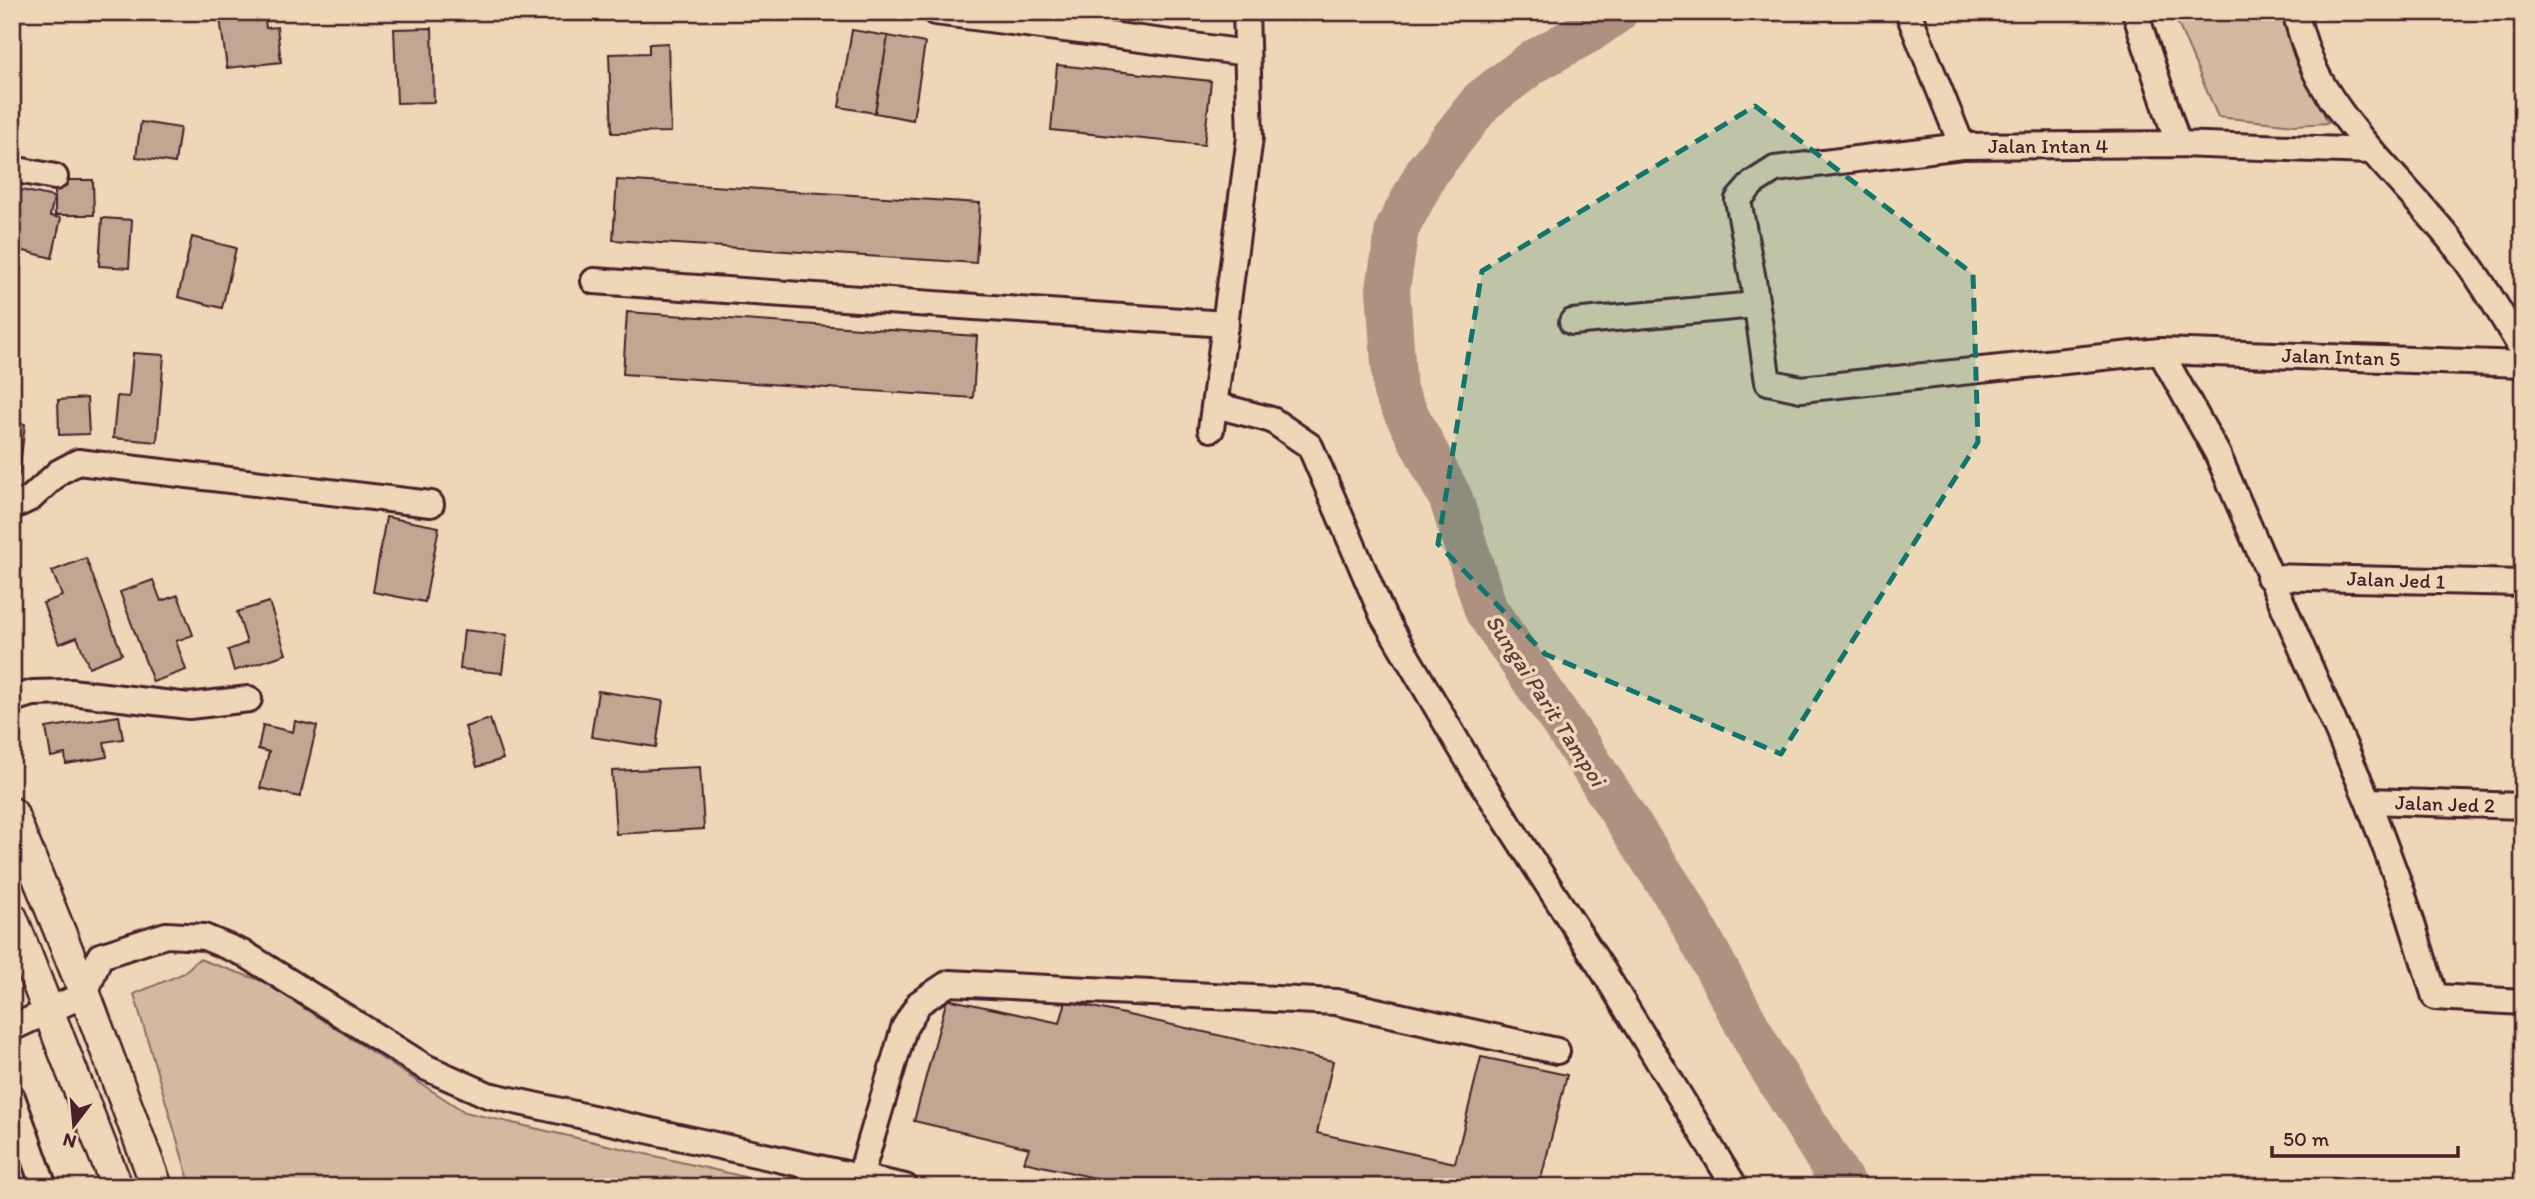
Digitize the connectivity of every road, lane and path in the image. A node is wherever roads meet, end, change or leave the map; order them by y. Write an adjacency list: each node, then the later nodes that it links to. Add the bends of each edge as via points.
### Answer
1 (935, 12): 6 (street)
2 (1246, 12): 6 (street)
3 (1908, 12): 8 (street)
4 (2135, 12): 7 (street)
5 (2295, 12): 9 (street, via 2323,86)
6 (1247, 53): 15 (street, via 1250,137)
7 (2178, 144): 8 (street, Jalan Intan 4); 9 (street, Jalan Intan 4)
8 (1962, 146): 13 (street, Jalan Intan 4, via 1775,169 1753,183 1738,200)
9 (2371, 151): 17 (street, via 2458,250)
10 (12, 169): 11 (street)
11 (55, 177)
12 (594, 281): 15 (street)
13 (1755, 305): 14 (street); 16 (street, Jalan Intan 5, via 1768,382 1801,389)
14 (1572, 322)
15 (1226, 324): 40 (street, via 1213,417 1272,421 1310,446 1383,616 1475,772)
16 (2160, 351): 18 (street, Jalan Intan 5); 21 (street, via 2217,453)
17 (2523, 351)
18 (2523, 364)
19 (432, 504): 20 (street, via 78,463)
20 (12, 507)
21 (2269, 576): 22 (street, Jalan Jed 1); 25 (street)
22 (2523, 583)
23 (12, 699): 24 (street, via 71,692 189,706)
24 (249, 699)
25 (2368, 802): 26 (street, Jalan Jed 2); 30 (street, via 2435,997)
26 (2523, 806)
27 (12, 813): 29 (main road)
28 (12, 918): 31 (main road)
29 (85, 994): 31 (street); 35 (street, via 100,956 166,935 204,937 245,954 425,1068 488,1094); 38 (main road)
30 (2523, 1002)
31 (48, 1009): 32 (street); 37 (main road)
32 (12, 1028)
33 (1558, 1051): 35 (street, via 1336,1002 949,983 919,1003 904,1028)
34 (12, 1097): 36 (street)
35 (860, 1177): 39 (street)
36 (44, 1187)
37 (117, 1187)
38 (157, 1187)
39 (905, 1187)
40 (1735, 1187)

